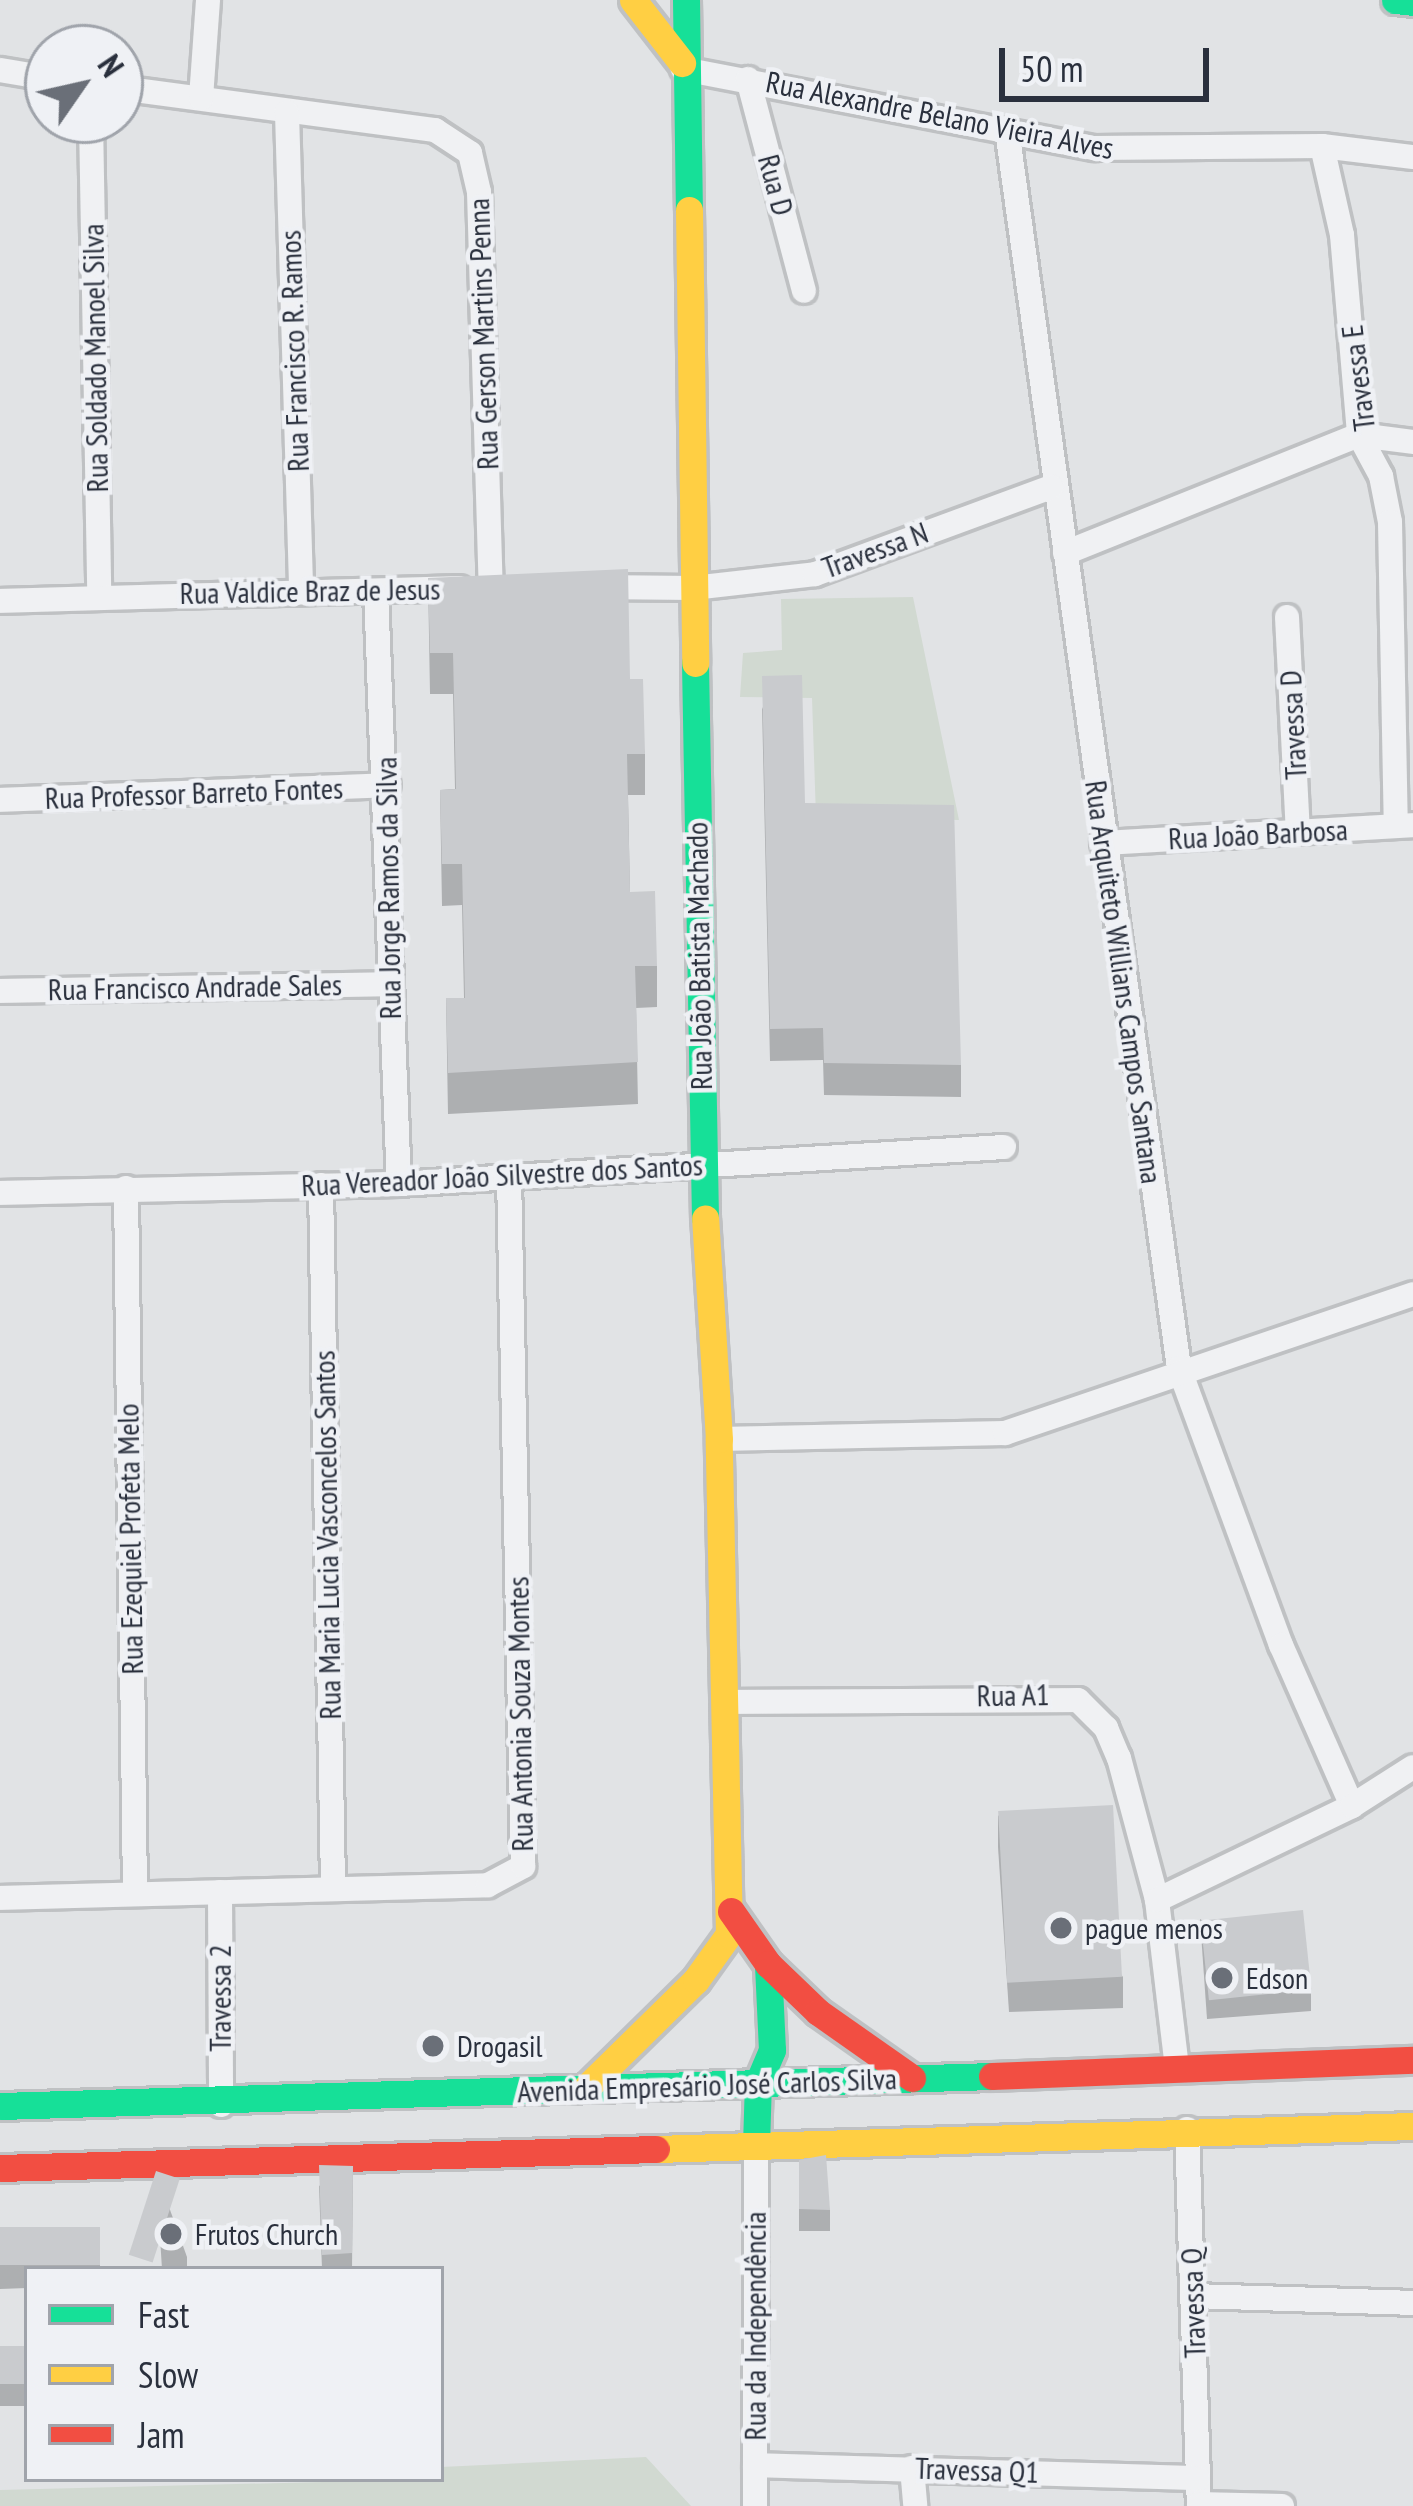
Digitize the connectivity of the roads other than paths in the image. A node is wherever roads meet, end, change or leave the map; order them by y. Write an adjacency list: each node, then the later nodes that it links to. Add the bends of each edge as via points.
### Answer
1 (208, 0): 9 (street)
2 (633, 0): 6 (main road)
3 (686, 0): 6 (main road, Rua João Batista Machado)
4 (1395, 0): 5 (main road)
5 (1413, 2)
6 (682, 66): 7 (street, Rua Alexandre Belano Vieira Alves); 22 (main road, Rua João Batista Machado)
7 (748, 79): 11 (street, Rua Alexandre Belano Vieira Alves); 15 (street, Rua D)
8 (144, 91): 9 (street, Rua Gerson Martins Penna)
9 (201, 98): 10 (street, Rua Gerson Martins Penna)
10 (287, 112): 20 (street, Rua Gerson Martins Penna, via 435,130 470,153 479,191); 23 (street, Rua Francisco R. Ramos)
11 (1007, 130): 13 (street, Rua Alexandre Belano Vieira Alves, via 1120,150); 18 (street, Rua Arquiteto Willians Campos Santana)
12 (91, 144): 25 (street, Rua Soldado Manoel Silva)
13 (1322, 146): 14 (street, Rua Alexandre Belano Vieira Alves); 16 (street, Travessa E, via 1342,235)
14 (1413, 157)
15 (804, 291)
16 (1359, 435): 17 (street); 19 (street); 30 (street, Travessa E, via 1381,476 1390,522)
17 (1413, 442)
18 (1052, 487): 19 (street, Rua Arquiteto Willians Campos Santana); 22 (street, Travessa N, via 838,567)
19 (1065, 553): 32 (street, Rua Arquiteto Willians Campos Santana)
20 (502, 587): 24 (street, Rua Valdice Braz de Jesus)
21 (558, 587): 22 (street)
22 (693, 588): 36 (main road, Rua João Batista Machado)
23 (301, 589): 24 (street, Rua Valdice Braz de Jesus); 25 (street, Rua Valdice Braz de Jesus)
24 (376, 592): 28 (street, Rua Jorge Ramos da Silva)
25 (99, 595): 26 (street, Rua Valdice Braz de Jesus)
26 (0, 601)
27 (1287, 617): 31 (street, Travessa D)
28 (388, 785): 29 (street, Rua Professor Barreto Fontes); 33 (street, Rua Jorge Ramos da Silva)
29 (0, 800)
30 (1405, 825): 31 (street, Rua João Barbosa)
31 (1298, 832): 32 (street, Rua João Barbosa)
32 (1103, 843): 43 (street, Rua Arquiteto Willians Campos Santana)
33 (389, 984): 34 (street, Rua Francisco Andrade Sales); 38 (street, Rua Jorge Ramos da Silva)
34 (0, 991)
35 (1004, 1147): 36 (street, Rua Vereador João Silvestre dos Santos)
36 (702, 1166): 37 (street, Rua Vereador João Silvestre dos Santos); 44 (main road, Rua João Batista Machado)
37 (509, 1177): 38 (street, Rua Vereador João Silvestre dos Santos); 48 (street, Rua Antonia Souza Montes, via 526,1859 488,1885)
38 (399, 1184): 39 (street, Rua Vereador João Silvestre dos Santos)
39 (321, 1185): 40 (street, Rua Vereador João Silvestre dos Santos); 48 (street, Rua Maria Lucia Vasconcelos Santos)
40 (126, 1188): 41 (street, Rua Vereador João Silvestre dos Santos); 49 (street, Rua Ezequiel Profeta Melo)
41 (0, 1193)
42 (1413, 1294): 43 (street)
43 (1179, 1368): 44 (street, via 1005,1433); 47 (street, Rua Arquiteto Willians Campos Santana, via 1281,1646)
44 (719, 1439): 45 (main road, Rua João Batista Machado)
45 (727, 1702): 52 (street, Rua A1, via 1078,1700 1106,1728 1119,1758); 53 (main road, Rua João Batista Machado)
46 (1413, 1767): 47 (street)
47 (1352, 1806): 52 (street)
48 (332, 1885): 50 (street, Rua Antonia Souza Montes)
49 (135, 1891): 50 (street, Rua Antonia Souza Montes); 51 (street, Rua Antonia Souza Montes)
50 (220, 1892): 60 (street, Travessa 2)
51 (0, 1898)
52 (1156, 1900): 56 (street)
53 (730, 1922): 54 (main road); 59 (main road, via 664,2019)
54 (768, 1964): 57 (main road, via 884,2065); 58 (main road, via 772,2050)
55 (1413, 2060): 56 (main road, Avenida Empresário José Carlos Silva)
56 (1177, 2068): 57 (main road, Avenida Empresário José Carlos Silva)
57 (914, 2079): 58 (main road, Avenida Empresário José Carlos Silva)
58 (758, 2083): 59 (main road, Avenida Empresário José Carlos Silva); 64 (main road)
59 (587, 2086): 60 (main road, Avenida Empresário José Carlos Silva)
60 (221, 2105): 61 (main road, Avenida Empresário José Carlos Silva)
61 (0, 2106)
62 (1413, 2126): 63 (main road, Avenida Empresário José Carlos Silva)
63 (1186, 2128): 64 (main road, Avenida Empresário José Carlos Silva); 66 (street, Travessa Q)
64 (756, 2145): 65 (main road, Avenida Empresário José Carlos Silva); 68 (street, Rua da Independência)
65 (0, 2168)
66 (1193, 2296): 67 (street); 70 (street, Travessa Q)
67 (1413, 2303)
68 (755, 2465): 69 (street, Travessa Q1); 72 (street, Rua da Independência)
69 (912, 2468): 70 (street, Travessa Q1); 73 (street)
70 (1198, 2478): 71 (street, Travessa Q)
71 (1199, 2505): 74 (street)
72 (754, 2506)
73 (915, 2506)
74 (1282, 2506)

